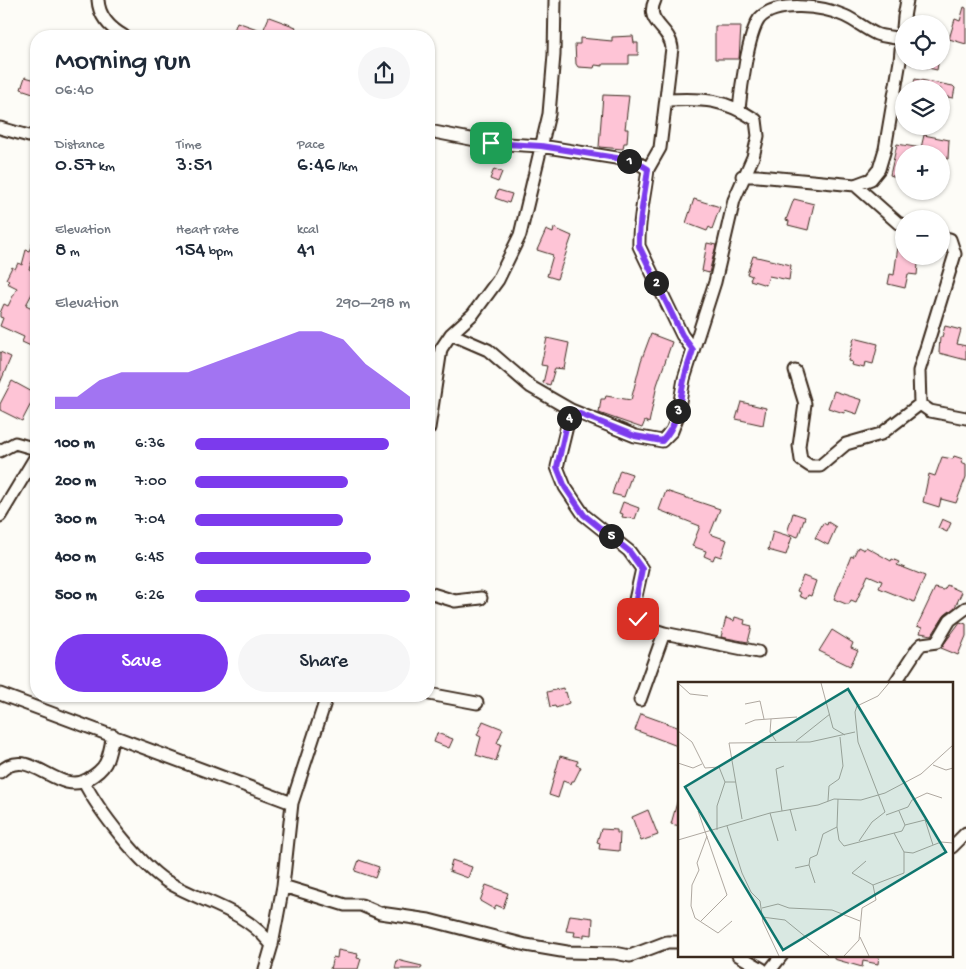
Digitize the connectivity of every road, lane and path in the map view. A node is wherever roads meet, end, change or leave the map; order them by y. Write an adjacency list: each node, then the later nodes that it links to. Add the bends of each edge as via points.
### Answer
1 (98, 0): 6 (street, via 104,20)
2 (555, 0): 14 (street, via 549,114)
3 (655, 0): 9 (street, via 652,12 655,21 671,37)
4 (907, 0): 5 (street)
5 (905, 15)
6 (116, 30)
7 (895, 38): 10 (street, via 877,35 845,16 815,6 793,3 773,10 760,18 752,35)
8 (898, 70): 17 (street, via 879,169 871,179)
9 (666, 100): 10 (street, via 700,98 720,101); 15 (street, via 660,148)
10 (739, 109): 16 (street, via 756,120 758,136 753,157)
11 (0, 128): 13 (street)
12 (435, 132): 14 (street, via 491,143)
13 (30, 136)
14 (541, 146): 15 (street, via 635,161); 20 (street, via 520,235 498,280 473,314)
15 (648, 169): 21 (street, via 638,230 639,246 682,335)
16 (742, 176): 17 (street); 21 (street, via 715,282)
17 (855, 185): 18 (street)
18 (895, 220)
19 (950, 239): 24 (street, via 954,254 918,371)
20 (451, 334): 22 (street, via 441,350); 25 (street, via 488,350 531,388)
21 (693, 350): 25 (street, via 677,418 672,431 662,441 635,436)
22 (435, 369)
23 (794, 372): 24 (street, via 805,404 799,446 801,460 810,466 820,466 846,444 881,434)
24 (920, 404): 26 (street, via 930,412)
25 (570, 410): 34 (street, via 557,467 565,487 584,515 629,551 642,569 634,609 645,627)
26 (966, 418)
27 (30, 447): 28 (street, via 15,443)
28 (0, 451)
29 (30, 466): 30 (street)
30 (0, 516)
31 (435, 595): 32 (street, via 455,601)
32 (481, 598)
33 (966, 608): 36 (street, via 950,620 937,642 922,644 918,648)
34 (664, 633): 35 (street); 39 (street)
35 (758, 652)
36 (896, 682)
37 (0, 694): 42 (street)
38 (435, 695): 41 (street)
39 (640, 700)
40 (325, 702): 45 (street)
41 (477, 703)
42 (113, 735): 44 (street, via 103,770); 45 (street)
43 (0, 772): 44 (street, via 13,763 26,764 62,782)
44 (84, 782): 50 (street, via 95,804 164,879 196,897 234,912 259,929)
45 (292, 803): 48 (street)
46 (966, 833): 47 (street)
47 (954, 844)
48 (283, 886): 49 (street, via 345,904 361,904 380,913 429,920 567,952 630,956 667,942); 50 (street)
49 (678, 942)
50 (272, 945): 53 (street)
51 (740, 956): 54 (street)
52 (781, 956): 55 (street)
53 (265, 969)
54 (762, 969)
55 (771, 969)

